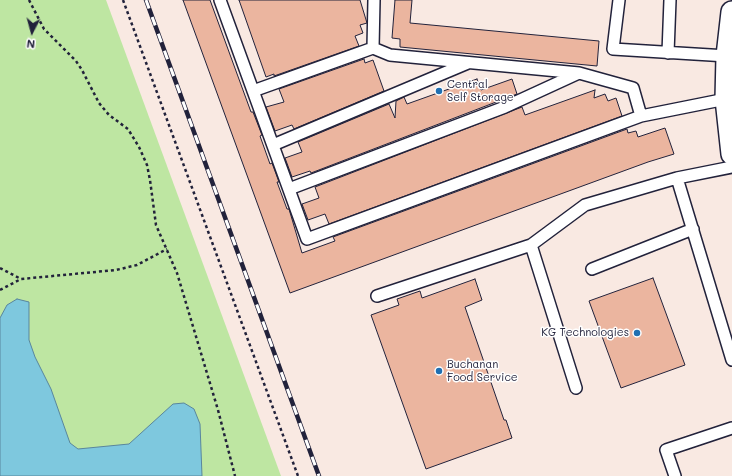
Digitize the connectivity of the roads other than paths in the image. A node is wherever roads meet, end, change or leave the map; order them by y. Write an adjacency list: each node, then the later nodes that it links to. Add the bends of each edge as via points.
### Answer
1 (220, 0): 11 (lane)
2 (374, 0): 6 (lane)
3 (619, 0): 7 (lane, via 613,49)
4 (670, 0): 7 (lane)
5 (732, 12): 8 (street)
6 (373, 48): 9 (lane, via 390,55); 11 (lane)
7 (668, 53): 8 (lane)
8 (727, 56): 12 (street)
9 (470, 63): 10 (lane); 14 (lane)
10 (579, 73): 13 (lane, via 633,88); 18 (lane, via 505,107)
11 (253, 91): 14 (lane)
12 (726, 99): 13 (lane); 15 (street)
13 (641, 116): 18 (lane, via 307,239)
14 (273, 146): 18 (lane)
15 (732, 154)
16 (732, 166): 17 (lane)
17 (677, 178): 19 (lane); 20 (lane, via 585,206)
18 (289, 188)
19 (693, 230): 21 (lane); 23 (lane)
20 (531, 245): 22 (lane); 24 (lane)
21 (592, 269)
22 (377, 296)
23 (732, 360)
24 (576, 388)
25 (732, 428): 26 (lane, via 666,450)
26 (675, 476)

